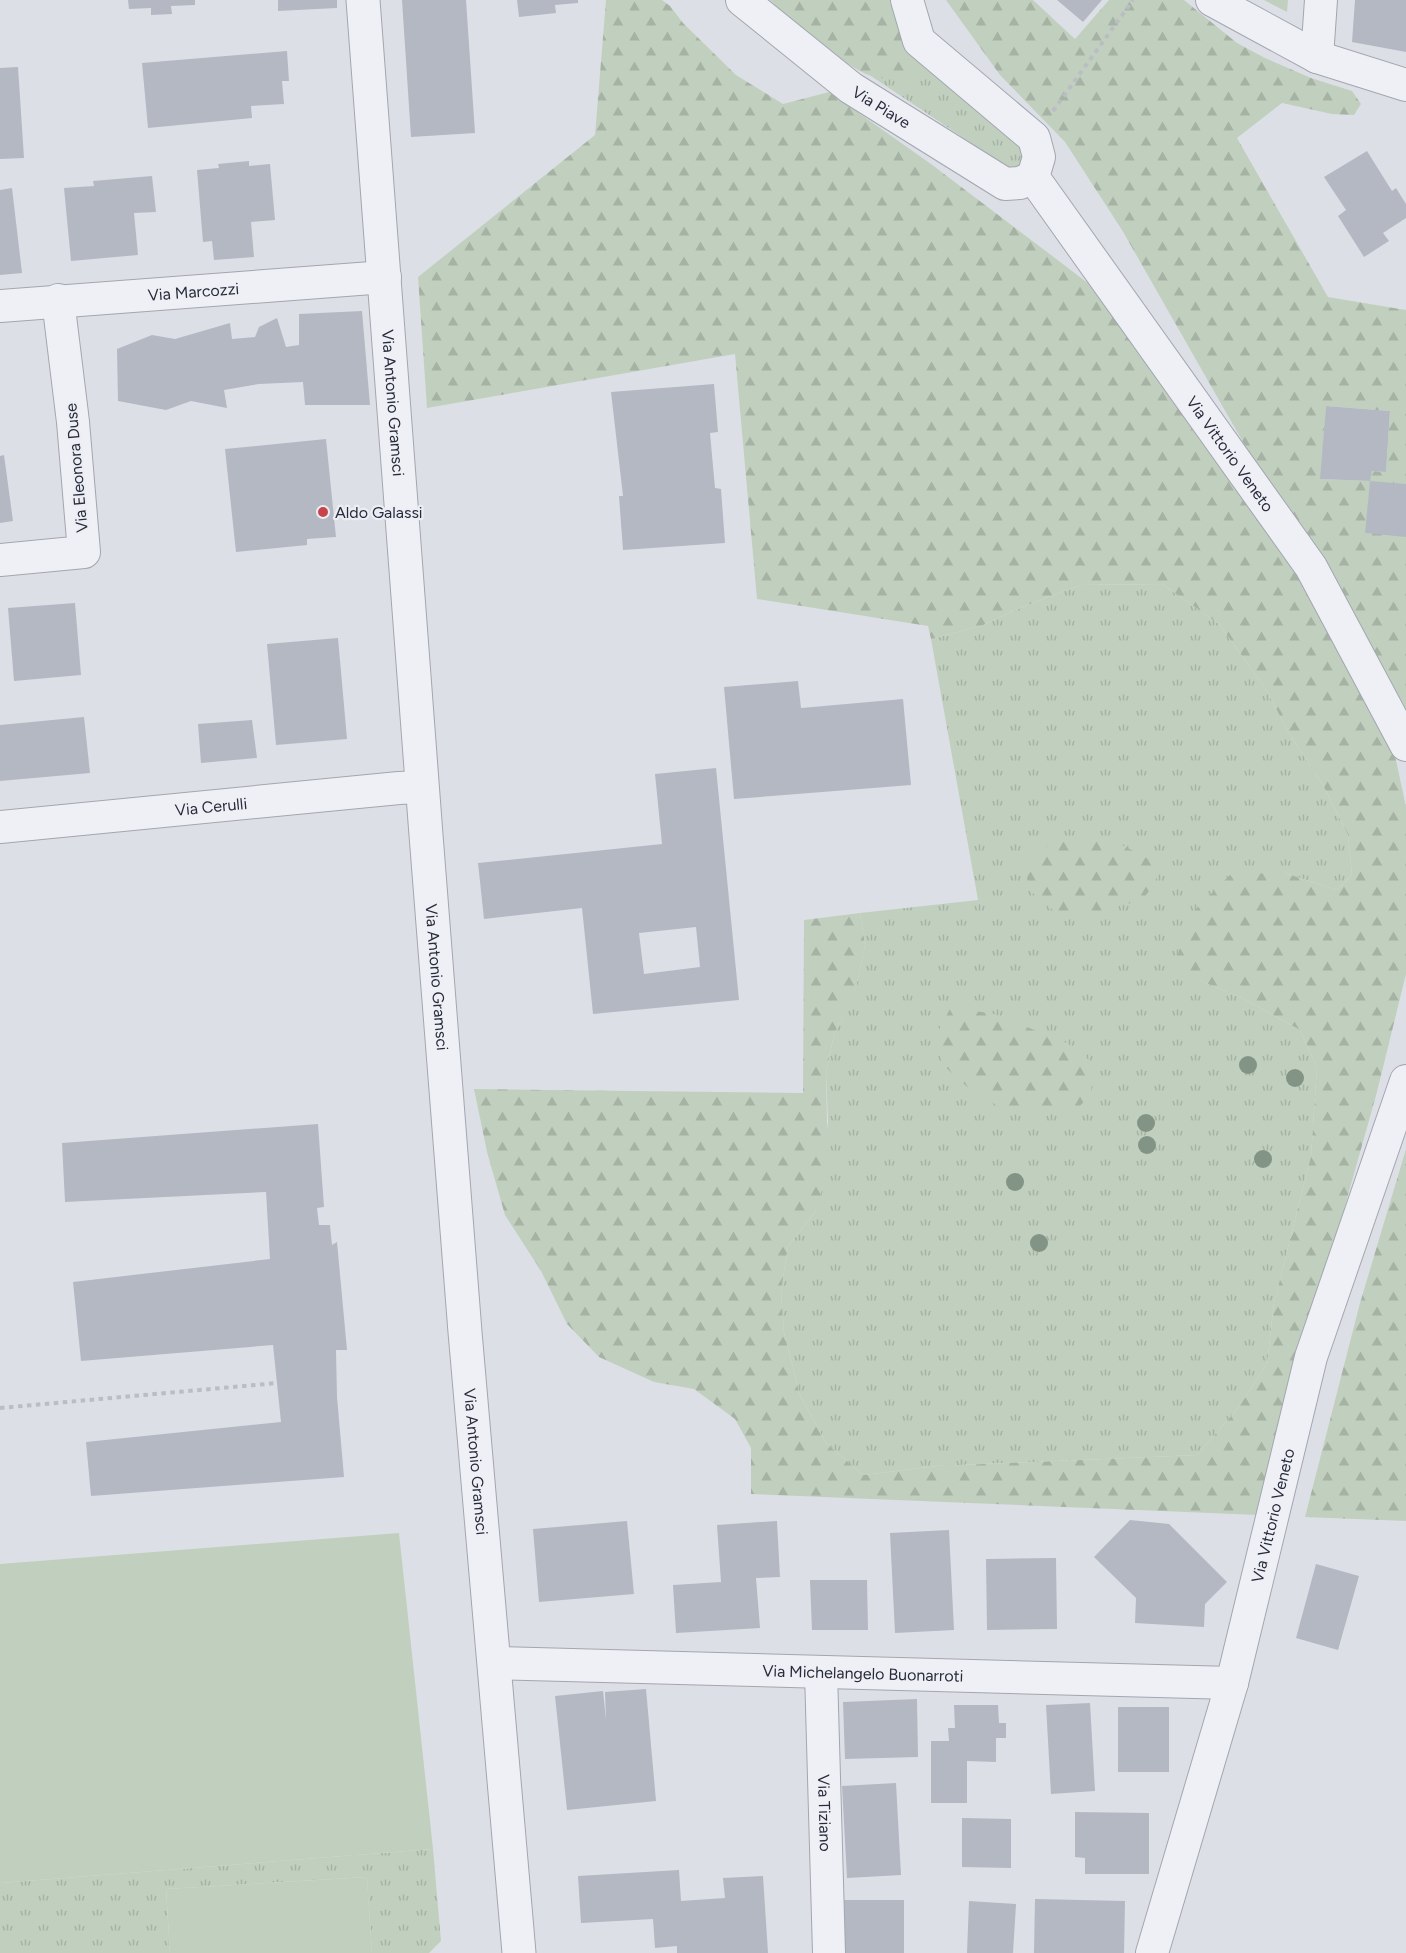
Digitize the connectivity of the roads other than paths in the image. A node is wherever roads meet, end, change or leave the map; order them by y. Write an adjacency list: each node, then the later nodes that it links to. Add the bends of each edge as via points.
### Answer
1 (363, 0): 9 (street, Via Antonio Gramsci)
2 (742, 0): 8 (street, Via Piave, via 851,87 1005,184)
3 (907, 0): 8 (street, via 919,41 1034,138 1039,157)
4 (1212, 0): 6 (street)
5 (1321, 0): 6 (street)
6 (1317, 57): 7 (street)
7 (1406, 85)
8 (1033, 177): 13 (street, Via Vittorio Veneto, via 1311,567)
9 (385, 276): 10 (street, Via Marcozzi); 14 (street, Via Antonio Gramsci)
10 (58, 300): 11 (street, Via Marcozzi); 12 (street, Via Eleonora Duse, via 84,552)
11 (0, 306)
12 (0, 560)
13 (1406, 745)
14 (422, 787): 15 (street, Via Cerulli); 17 (street, Via Antonio Gramsci)
15 (0, 827)
16 (1406, 1081): 19 (street, Via Vittorio Veneto, via 1311,1357)
17 (494, 1663): 18 (street, Via Michelangelo Buonarroti); 20 (street, Via Antonio Gramsci)
18 (821, 1672): 19 (street, Via Michelangelo Buonarroti); 21 (street, Via Tiziano)
19 (1232, 1683): 22 (street, Via Vittorio Veneto)
20 (519, 1953)
21 (829, 1953)
22 (1152, 1953)

